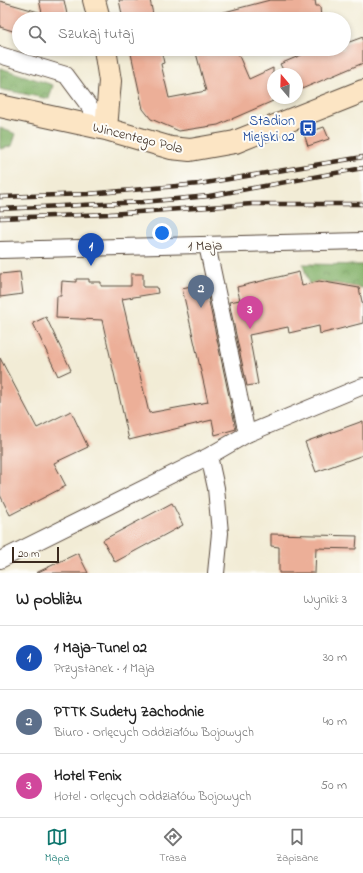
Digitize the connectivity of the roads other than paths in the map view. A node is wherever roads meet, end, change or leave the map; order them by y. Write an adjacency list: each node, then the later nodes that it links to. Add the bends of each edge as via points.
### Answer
1 (94, 0): 2 (street)
2 (97, 12)
3 (0, 55): 7 (street, via 66,75)
4 (106, 56): 7 (street, via 110,81)
5 (363, 91): 7 (street, Wincentego Pola, via 235,142 190,150 171,148)
6 (0, 106): 7 (street, Wincentego Pola)
7 (106, 128)
8 (363, 242): 9 (street, 1 Maja)
9 (207, 245): 10 (street, 1 Maja); 12 (street)
10 (0, 250)
11 (363, 386): 12 (street)
12 (247, 434): 13 (street)
13 (209, 456): 14 (street); 15 (street, via 216,488 220,533)
14 (0, 560)
15 (216, 573)

